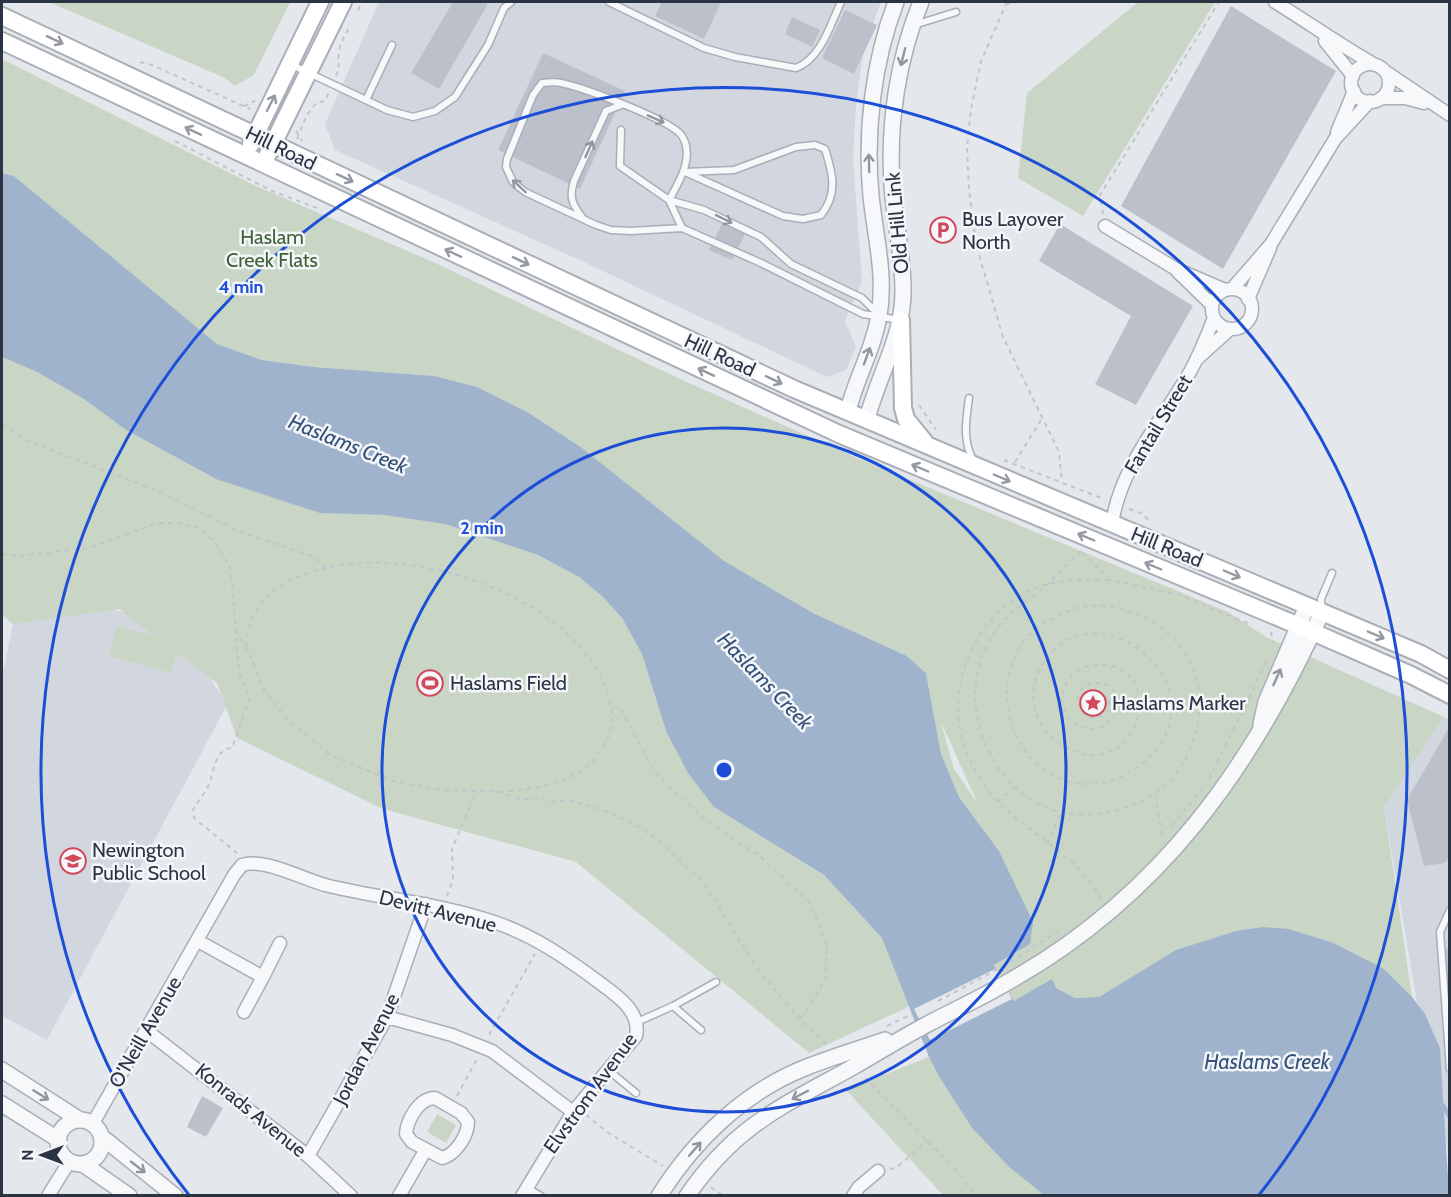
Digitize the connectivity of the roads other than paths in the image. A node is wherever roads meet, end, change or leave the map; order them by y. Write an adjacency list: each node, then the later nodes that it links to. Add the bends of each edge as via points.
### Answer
1 (320, 2): 16 (main road)
2 (511, 2): 8 (lane)
3 (609, 2): 4 (lane, via 704,48 796,68 816,53)
4 (841, 2)
5 (896, 2): 46 (street, Old Hill Link, one-way to 5, via 881,284 871,194 870,124 881,55)
6 (921, 2): 12 (street, Old Hill Link)
7 (1275, 2): 13 (street)
8 (503, 4): 21 (lane, via 488,45 455,97 435,111 413,117)
9 (350, 6): 18 (main road)
10 (956, 12): 12 (lane)
11 (2, 16): 27 (main road, Hill Road, one-way to 27)
12 (911, 25): 48 (street, Old Hill Link, one-way to 48, via 901,66 892,148 903,289)
13 (1320, 29): 17 (street, via 1337,44); 19 (street, via 1326,43)
14 (2, 41): 30 (main road, Hill Road, one-way to 14)
15 (392, 45): 21 (lane)
16 (290, 64): 18 (lane); 27 (main road, one-way to 16)
17 (1380, 68): 19 (street, via 1365,65); 22 (street, via 1388,89); 24 (street)
18 (307, 72): 21 (lane); 29 (main road)
19 (1353, 76): 20 (street)
20 (1354, 91): 22 (street, via 1360,99); 28 (street)
21 (366, 100)
22 (1376, 100): 24 (street, via 1405,98); 28 (street)
23 (623, 105): 32 (lane, one-way to 32, via 672,127 682,137); 34 (lane, one-way to 23, via 572,204 574,181 606,111); 34 (lane, one-way to 23, via 525,192 513,182 507,159 532,95 543,83 559,82)
24 (1434, 105): 25 (street)
25 (1449, 115)
26 (621, 129): 33 (lane, via 620,166)
27 (255, 135): 29 (main road, Hill Road); 30 (main road)
28 (1335, 139): 37 (street)
29 (273, 144): 31 (main road); 52 (main road, Hill Road, one-way to 52, via 670,332)
30 (246, 156): 31 (main road, Hill Road)
31 (263, 164): 54 (main road, Hill Road, one-way to 31)
32 (685, 172): 32 (lane, via 734,170 796,147 815,145 825,149 833,172 831,203 821,216 783,216); 33 (lane)
33 (669, 200): 36 (lane); 38 (lane, one-way to 38, via 704,210 761,237)
34 (584, 220): 36 (lane, via 611,230)
35 (1105, 226): 39 (street)
36 (682, 228): 40 (lane)
37 (1271, 244): 42 (street); 44 (street)
38 (791, 264): 40 (lane); 41 (lane)
39 (1176, 269): 42 (street); 45 (street)
40 (784, 276): 43 (lane)
41 (821, 278): 43 (lane); 46 (lane, via 862,298)
42 (1229, 290): 44 (street); 45 (street)
43 (814, 291): 46 (lane, via 863,314)
44 (1248, 299): 49 (street, via 1251,311 1246,322)
45 (1212, 305): 47 (street)
46 (879, 315): 48 (lane); 52 (street, Old Hill Link, one-way to 46)
47 (1214, 318): 49 (street); 50 (street, Fantail Street)
48 (901, 320): 53 (street, Old Hill Link); 55 (main road, via 903,408 913,429)
49 (1230, 329): 50 (street, Fantail Street)
50 (1197, 359): 58 (street, Fantail Street, via 1131,465 1115,503)
51 (969, 398): 57 (lane, via 965,437)
52 (848, 411): 53 (main road, Hill Road); 54 (main road, Old Hill Link)
53 (867, 419): 55 (main road, Hill Road); 56 (main road, Old Hill Link)
54 (839, 434): 56 (main road, Hill Road)
55 (934, 440): 57 (main road, Hill Road)
56 (858, 442): 59 (main road, Hill Road, one-way to 56)
57 (976, 466): 58 (main road, Hill Road, one-way to 58)
58 (1112, 524): 59 (main road); 61 (main road, Hill Road, one-way to 61)
59 (1120, 552): 62 (main road, Hill Road, one-way to 59)
60 (1332, 573): 61 (lane)
61 (1317, 606): 62 (street); 63 (main road, Hill Road, one-way to 63)
62 (1306, 629): 64 (main road, Hill Road); 76 (street, via 1278,705 1223,790 1139,887 1072,942 1008,982)
63 (1449, 670)
64 (1449, 695)
65 (247, 863): 66 (street, Devitt Avenue, via 260,863 327,886); 68 (street, O'Neill Avenue, via 234,875)
66 (429, 905): 74 (street, Jordan Avenue); 75 (street, Devitt Avenue, via 493,921 540,944 621,999)
67 (1449, 910): 79 (lane, via 1440,933)
68 (198, 941): 70 (street); 77 (street, O'Neill Avenue)
69 (280, 943): 70 (street)
70 (263, 977): 73 (street)
71 (716, 982): 72 (lane)
72 (673, 1006): 75 (lane); 78 (lane)
73 (244, 1012)
74 (387, 1017): 84 (street, via 483,1047); 89 (street, Jordan Avenue)
75 (637, 1022): 81 (street, Elvstrom Avenue, via 636,1036)
76 (921, 1027): 99 (street, one-way to 76, via 719,1122 749,1098 806,1067); 100 (street, one-way to 100, via 768,1113 717,1156)
77 (147, 1030): 85 (street, O'Neill Avenue); 89 (street, Konrads Avenue)
78 (701, 1030)
79 (1449, 1069)
80 (2, 1070): 85 (street, one-way to 85)
81 (608, 1070): 82 (lane); 84 (street, Elvstrom Avenue)
82 (636, 1093)
83 (2, 1104): 87 (street)
84 (575, 1110): 92 (street, Elvstrom Avenue)
85 (86, 1121): 86 (street); 87 (street, via 67,1127)
86 (102, 1137): 90 (street, via 95,1156); 95 (street, one-way to 95)
87 (59, 1140): 90 (street, via 61,1152)
88 (425, 1150): 88 (street, via 439,1158 449,1156 467,1131 467,1119 435,1098 420,1104 406,1134); 97 (street)
89 (308, 1156): 96 (street, Konrads Avenue)
90 (76, 1163): 93 (street); 94 (street)
91 (878, 1171): 101 (street, via 858,1186)
92 (524, 1192): 98 (lane)
93 (48, 1196)
94 (129, 1196)
95 (175, 1196)
96 (351, 1196)
97 (399, 1196)
98 (541, 1196)
99 (659, 1196)
100 (687, 1196)
101 (853, 1196)

